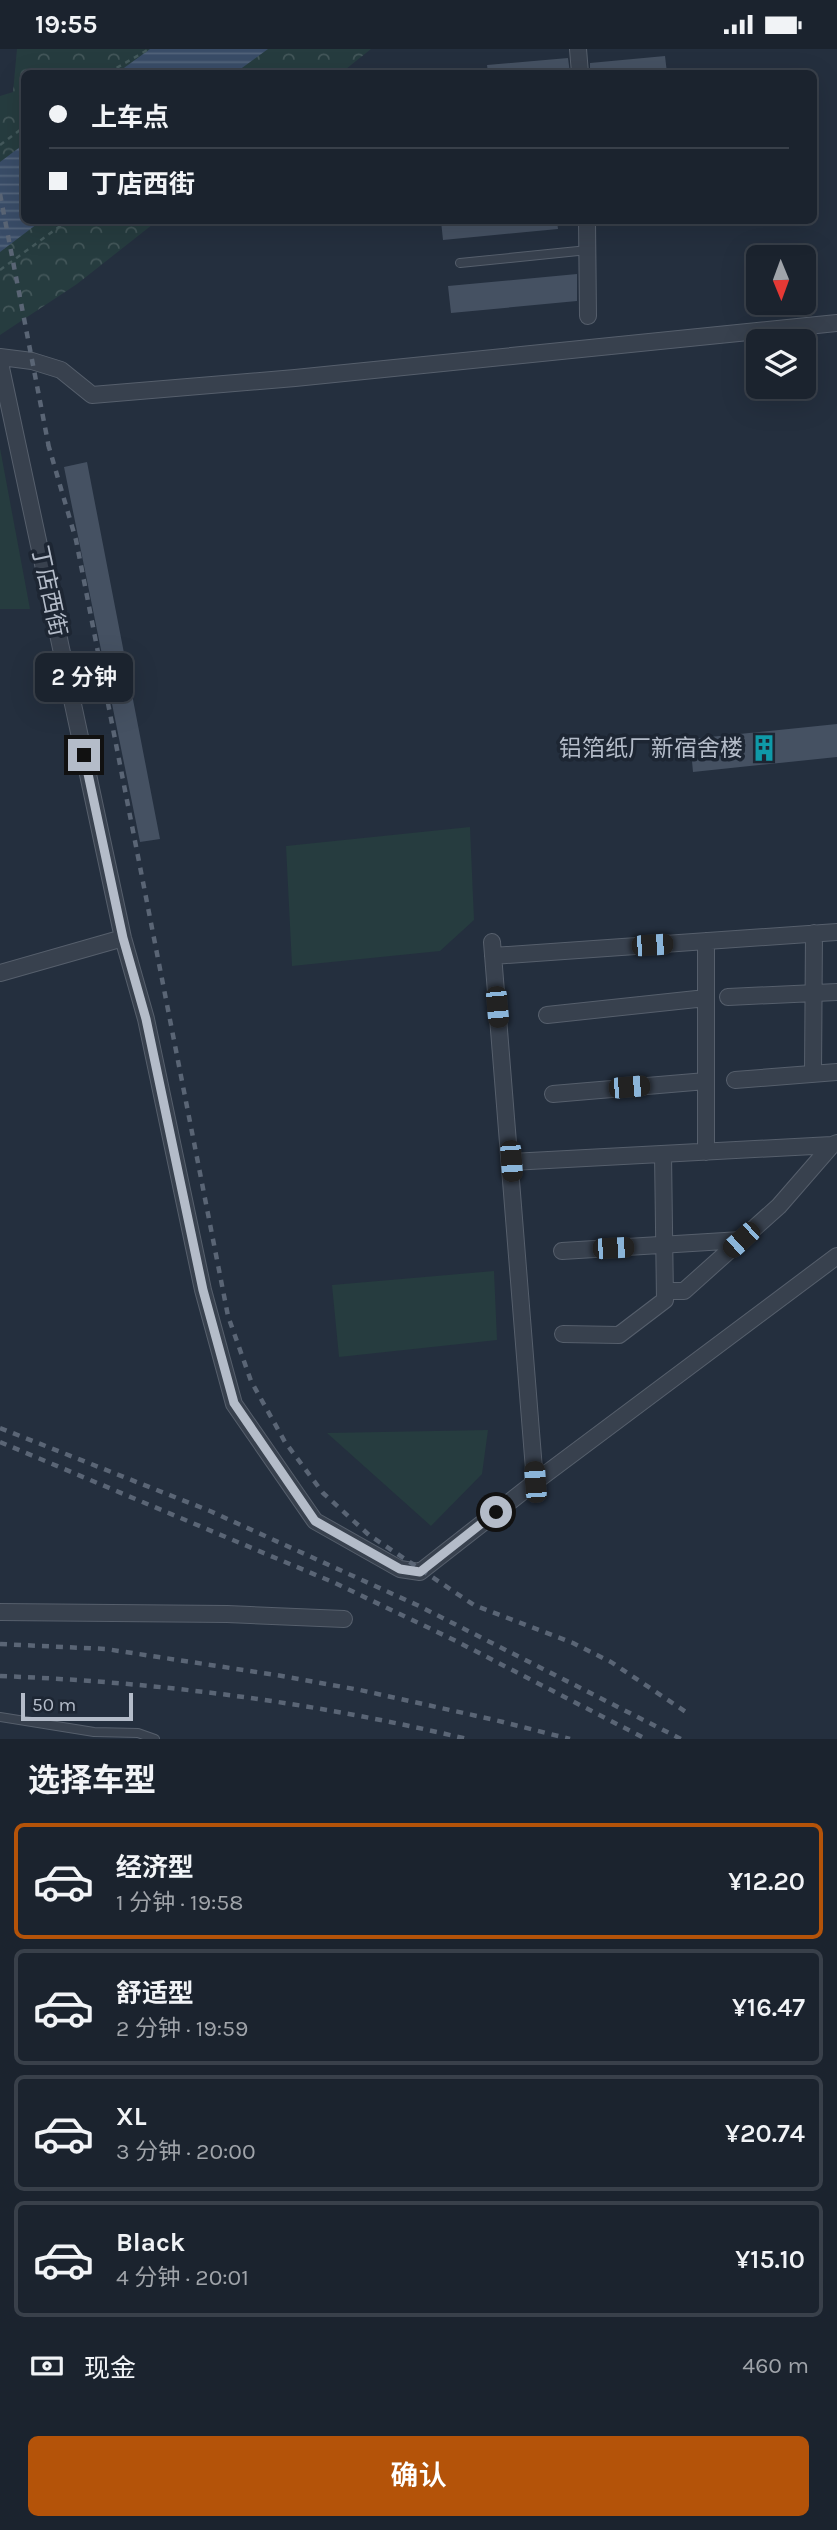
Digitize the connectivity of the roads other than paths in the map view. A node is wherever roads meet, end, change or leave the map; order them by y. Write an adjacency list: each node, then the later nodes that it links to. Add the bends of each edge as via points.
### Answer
1 (578, 49): 2 (street)
2 (580, 70)
3 (587, 224): 4 (street)
4 (588, 250): 5 (lane); 6 (street)
5 (460, 263)
6 (588, 316)
7 (837, 323): 8 (street, via 92,395 61,370)
8 (0, 357)
9 (0, 363): 12 (street, 丁店西街)
10 (837, 932): 11 (street)
11 (814, 933): 13 (street); 20 (street)
12 (123, 938): 14 (street); 34 (street, 丁店西街, via 146,1019 203,1290 234,1403 315,1521 400,1569 420,1572)
13 (706, 941): 17 (street); 27 (street, via 492,949)
14 (0, 973)
15 (837, 992): 16 (street)
16 (728, 997)
17 (706, 998): 18 (street); 22 (street)
18 (547, 1015)
19 (837, 1072): 20 (street)
20 (813, 1074): 21 (street)
21 (735, 1080)
22 (706, 1081): 23 (street); 25 (street)
23 (553, 1094)
24 (835, 1144): 25 (street); 28 (street)
25 (706, 1152): 26 (street)
26 (663, 1154): 27 (street); 29 (street)
27 (511, 1161): 34 (street)
28 (741, 1240): 29 (street); 32 (street, via 684,1291)
29 (664, 1245): 30 (street); 32 (street)
30 (562, 1251)
31 (837, 1256): 34 (street, 丁店西街)
32 (665, 1291): 33 (street, via 665,1300 619,1335)
33 (563, 1334)
34 (535, 1482)
35 (0, 1612): 36 (street)
36 (344, 1619)
37 (0, 1717): 38 (lane)
38 (91, 1736): 39 (lane, via 138,1733)
39 (155, 1739)

